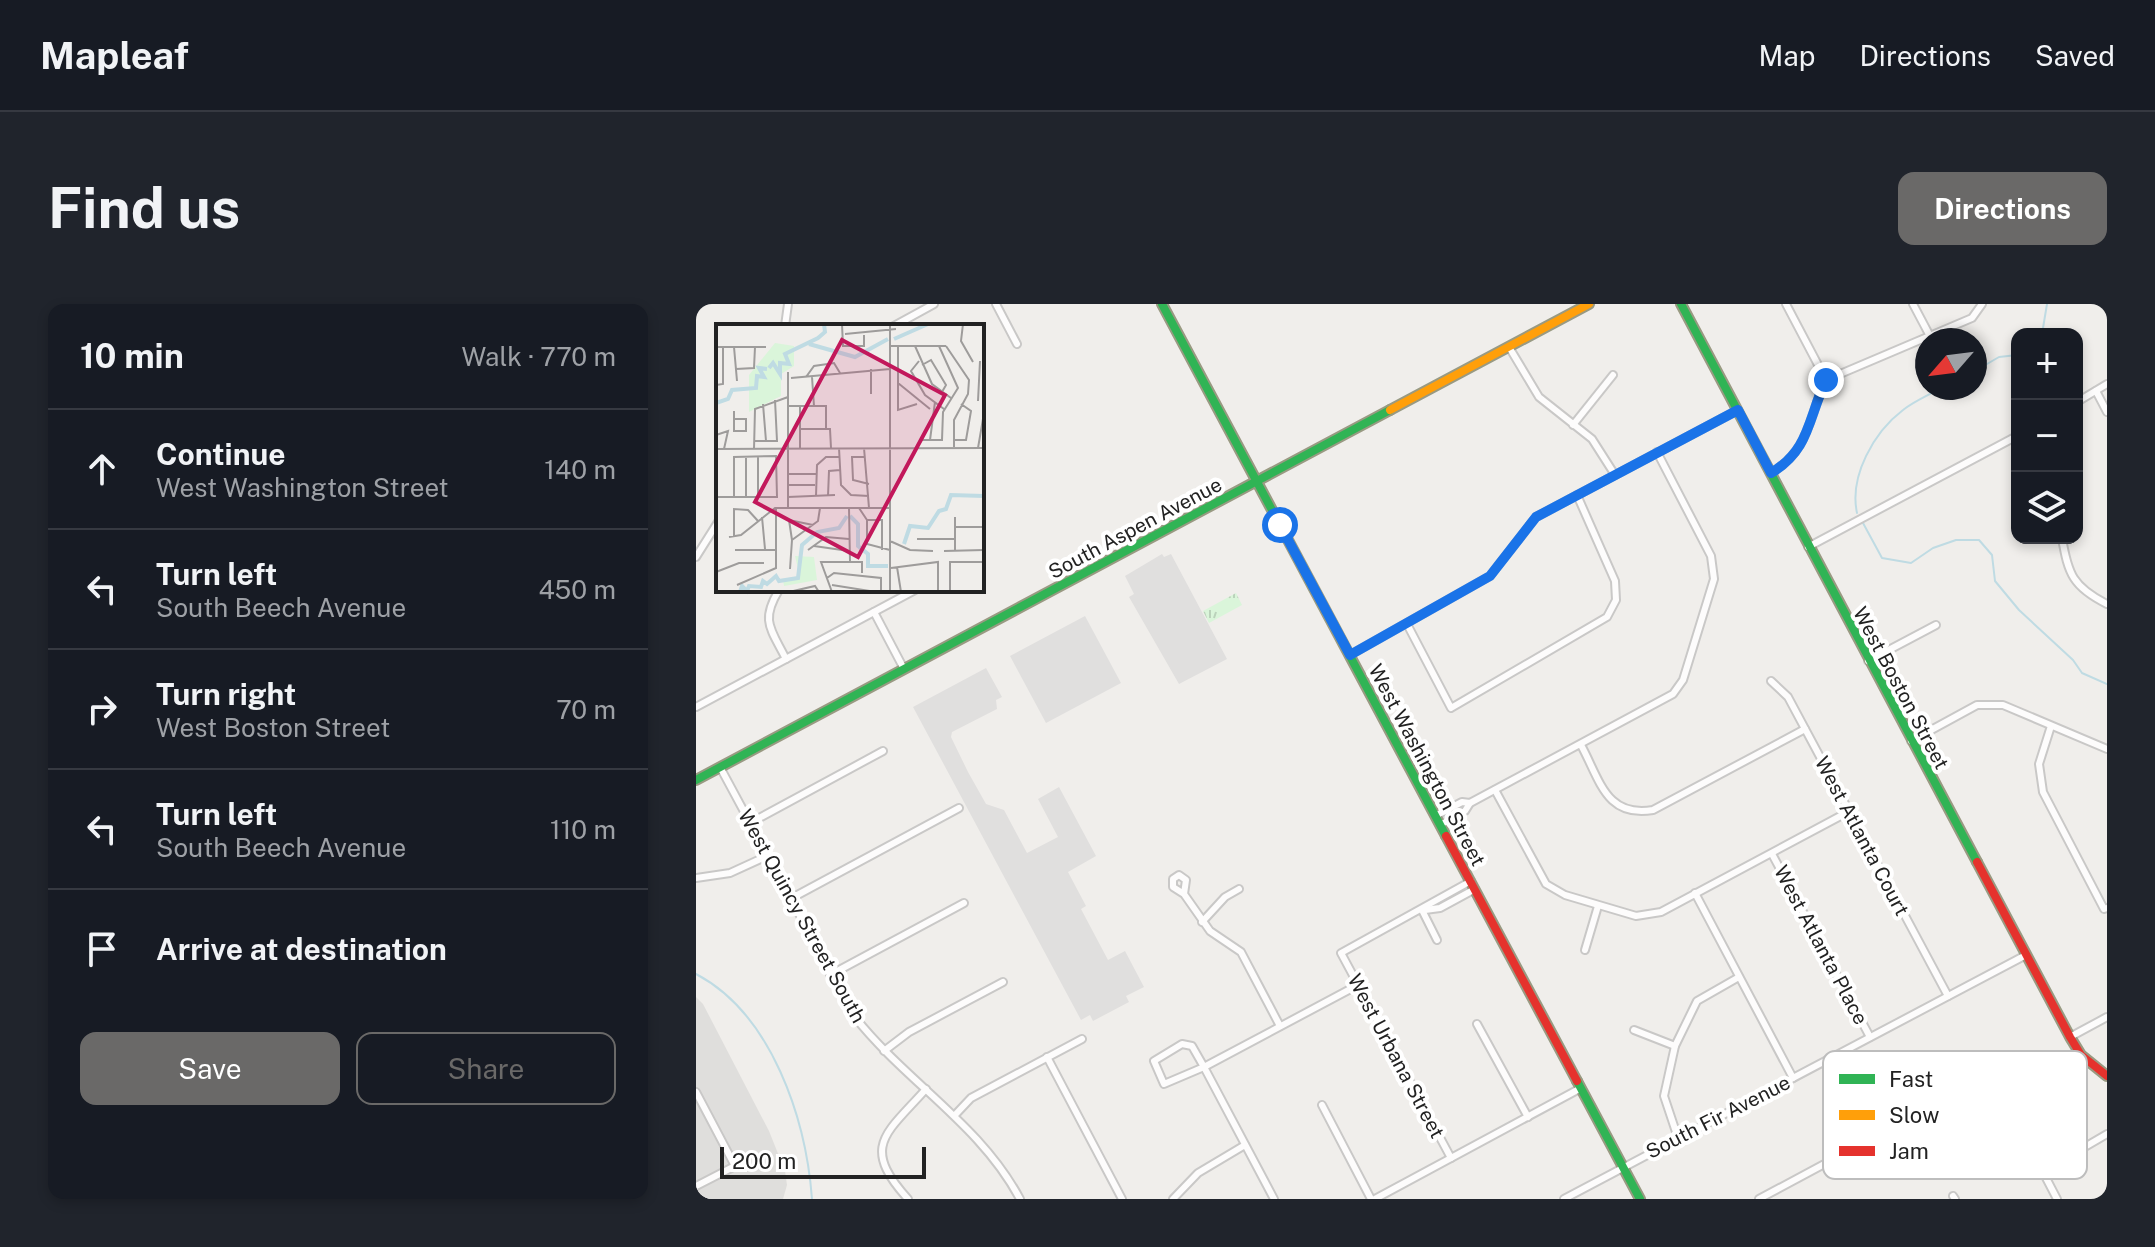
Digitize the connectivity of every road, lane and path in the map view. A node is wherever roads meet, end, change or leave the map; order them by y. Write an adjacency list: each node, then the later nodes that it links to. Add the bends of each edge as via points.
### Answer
1 (788, 304): 11 (street)
2 (934, 304): 10 (street)
3 (996, 304): 14 (street)
4 (1162, 304): 29 (main road, West Washington Street)
5 (1589, 304): 16 (main road, South Aspen Avenue)
6 (1681, 304): 22 (main road, West Boston Street)
7 (1786, 304): 18 (street)
8 (1913, 304): 12 (street)
9 (1982, 304): 13 (street, via 1972,318)
10 (908, 323)
11 (785, 324)
12 (1926, 328)
13 (1952, 328)
14 (1017, 344)
15 (1915, 344): 18 (street)
16 (1509, 347): 24 (street, via 1539,397); 29 (main road, South Aspen Avenue)
17 (1613, 375): 24 (street)
18 (1826, 380): 27 (street, via 1804,443)
19 (2107, 384): 20 (street)
20 (2096, 391): 21 (street); 23 (street)
21 (2080, 400)
22 (1738, 410): 26 (street); 27 (main road, West Boston Street)
23 (2107, 412)
24 (1573, 425): 28 (street, via 1592,439)
25 (2011, 440): 33 (street)
26 (1657, 452): 28 (street); 50 (street, via 1711,556 1714,579 1683,680 1673,694)
27 (1771, 473): 33 (main road, West Boston Street)
28 (1615, 475): 30 (street)
29 (1256, 481): 41 (main road, West Washington Street); 44 (main road, South Aspen Avenue)
30 (1577, 495): 39 (street, via 1536,517 1490,576); 39 (street, via 1615,581 1616,600 1607,617 1451,708)
31 (716, 525): 34 (street)
32 (2063, 544): 37 (street, via 2067,570 2086,594)
33 (1808, 547): 43 (main road, West Boston Street)
34 (696, 557)
35 (778, 592): 42 (street, via 767,612 768,623)
36 (911, 592): 38 (street)
37 (2107, 604)
38 (874, 612): 42 (street); 44 (street)
39 (1407, 624): 41 (street)
40 (1936, 625): 43 (street)
41 (1350, 655): 58 (main road, West Washington Street)
42 (786, 659): 46 (street)
43 (1868, 661): 49 (main road, West Boston Street)
44 (904, 669): 53 (main road, South Aspen Avenue)
45 (1771, 681): 48 (street, West Atlanta Court, via 1788,697)
46 (696, 707)
47 (2051, 726): 49 (street, via 2003,705 1977,705); 51 (street); 70 (street, via 2039,764 2043,792)
48 (1805, 729): 50 (street, via 1653,810 1631,814 1613,803); 57 (street, West Atlanta Court)
49 (1911, 741): 75 (main road, West Boston Street)
50 (1581, 745): 55 (street)
51 (2107, 749)
52 (883, 751): 59 (street)
53 (720, 767): 54 (main road, South Aspen Avenue); 59 (street, West Quincy Street South)
54 (696, 780)
55 (1495, 790): 58 (street, via 1465,811); 69 (street, via 1546,884)
56 (959, 808): 67 (street)
57 (1848, 812): 60 (street); 80 (street, West Atlanta Court)
58 (1438, 820): 63 (main road, West Washington Street)
59 (750, 823): 61 (street, West Quincy Street South)
60 (1772, 854): 65 (street); 85 (street, West Atlanta Place)
61 (767, 856): 62 (street, via 730,873); 67 (street, West Quincy Street South)
62 (696, 878)
63 (1473, 885): 71 (street, via 1440,908); 98 (main road, West Washington Street)
64 (1239, 889): 72 (street)
65 (1695, 893): 69 (street, via 1649,915); 77 (street)
66 (1184, 894): 72 (street)
67 (790, 899): 76 (street, West Quincy Street South)
68 (964, 903): 76 (street)
69 (1598, 906): 74 (street)
70 (2106, 908)
71 (1422, 910): 73 (street); 79 (street, West Urbana Street, via 1341,953)
72 (1202, 922): 83 (street, via 1241,952)
73 (1437, 940)
74 (1585, 950)
75 (2026, 955): 80 (street, South Fir Avenue); 86 (main road, West Boston Street)
76 (830, 975): 89 (street, West Quincy Street South, via 854,1016)
77 (1739, 977): 88 (street, via 1697,1001); 97 (street)
78 (1003, 982): 89 (street)
79 (1358, 985): 83 (street); 108 (street, West Urbana Street)
80 (1948, 996): 85 (street, South Fir Avenue)
81 (2107, 1017): 86 (street)
82 (1477, 1024): 103 (street)
83 (1280, 1026): 95 (street)
84 (1634, 1030): 88 (street)
85 (1870, 1037): 90 (street, South Fir Avenue)
86 (2070, 1037): 91 (main road, West Boston Street)
87 (1082, 1039): 92 (street)
88 (1675, 1046): 105 (street, via 1664,1096)
89 (884, 1051): 99 (street, West Quincy Street South)
90 (1844, 1051)
91 (2079, 1051)
92 (1047, 1057): 102 (street, via 971,1098); 115 (street)
93 (2087, 1060): 96 (main road, West Boston Street)
94 (1823, 1062): 97 (street, South Fir Avenue)
95 (1204, 1067): 95 (street, via 1188,1044 1157,1058 1153,1067 1169,1085); 106 (street)
96 (2107, 1076)
97 (1793, 1078): 105 (street, South Fir Avenue)
98 (1581, 1088): 103 (street); 110 (main road, West Washington Street)
99 (926, 1089): 102 (street, West Quincy Street South); 113 (street, via 882,1145 887,1174)
100 (696, 1092): 112 (street, via 735,1166)
101 (1322, 1105): 118 (street)
102 (955, 1115): 114 (street, West Quincy Street South, via 991,1154)
103 (1528, 1117): 108 (street)
104 (2107, 1134): 107 (street)
105 (1678, 1138): 110 (street, South Fir Avenue)
106 (1245, 1145): 116 (street, via 1198,1173); 117 (street)
107 (2087, 1146)
108 (1451, 1158): 118 (street)
109 (1823, 1165): 121 (street)
110 (1623, 1167): 119 (street, South Fir Avenue); 120 (main road, West Washington Street)
111 (2046, 1179): 122 (street)
112 (696, 1186)
113 (908, 1199)
114 (1020, 1199)
115 (1122, 1199)
116 (1173, 1199)
117 (1274, 1199)
118 (1373, 1199)
119 (1564, 1199)
120 (1640, 1199)
121 (1759, 1199)
122 (2057, 1199)

